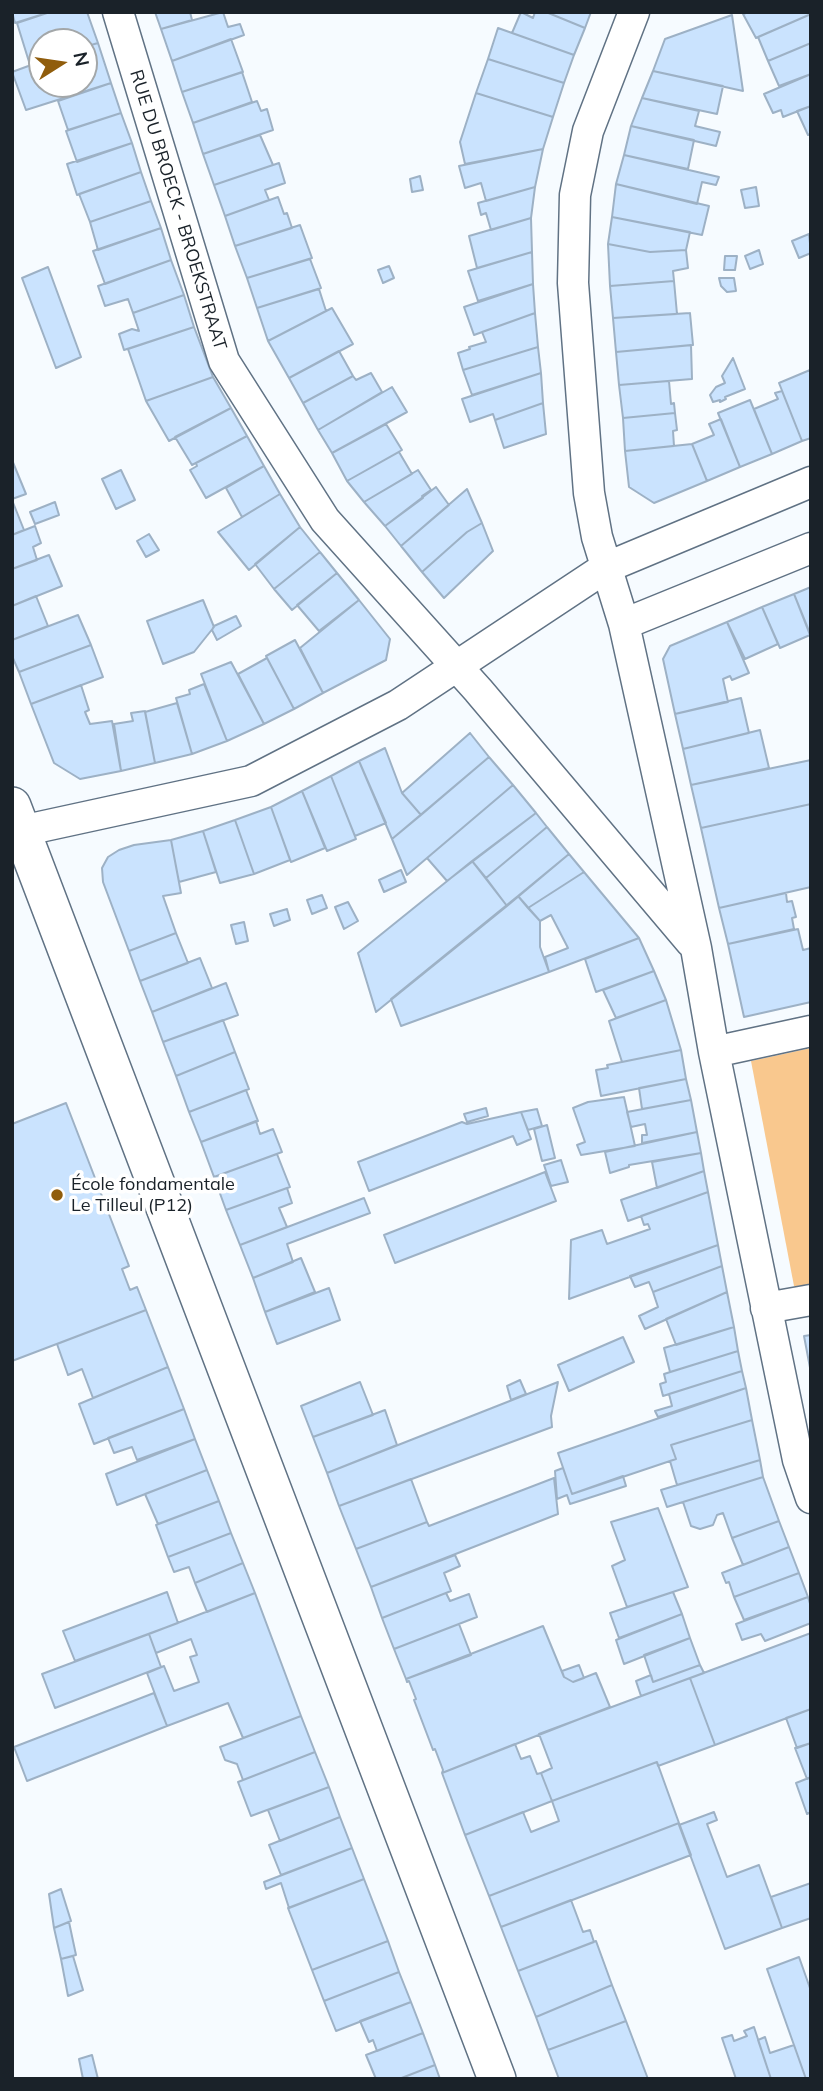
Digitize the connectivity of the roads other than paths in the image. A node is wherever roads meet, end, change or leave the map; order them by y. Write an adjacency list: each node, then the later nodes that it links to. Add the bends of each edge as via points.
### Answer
1 (118, 12): 7 (street, RUE DU BROECK - BROEKSTRAAT, via 224,361 325,520)
2 (634, 12): 5 (street, via 588,131 575,195 573,284 589,493)
3 (811, 482): 5 (street)
4 (811, 548): 6 (street)
5 (605, 568): 6 (street); 7 (street)
6 (624, 624): 9 (street)
7 (456, 667): 8 (street, via 398,705 251,780); 9 (street, RUE DU BROECK - BROEKSTRAAT)
8 (15, 823): 15 (street)
9 (696, 948): 11 (street)
10 (811, 1031): 11 (street)
11 (714, 1052): 13 (street)
12 (811, 1300): 13 (street)
13 (766, 1308): 14 (street, via 798,1460)
14 (811, 1498)
15 (497, 2079)

